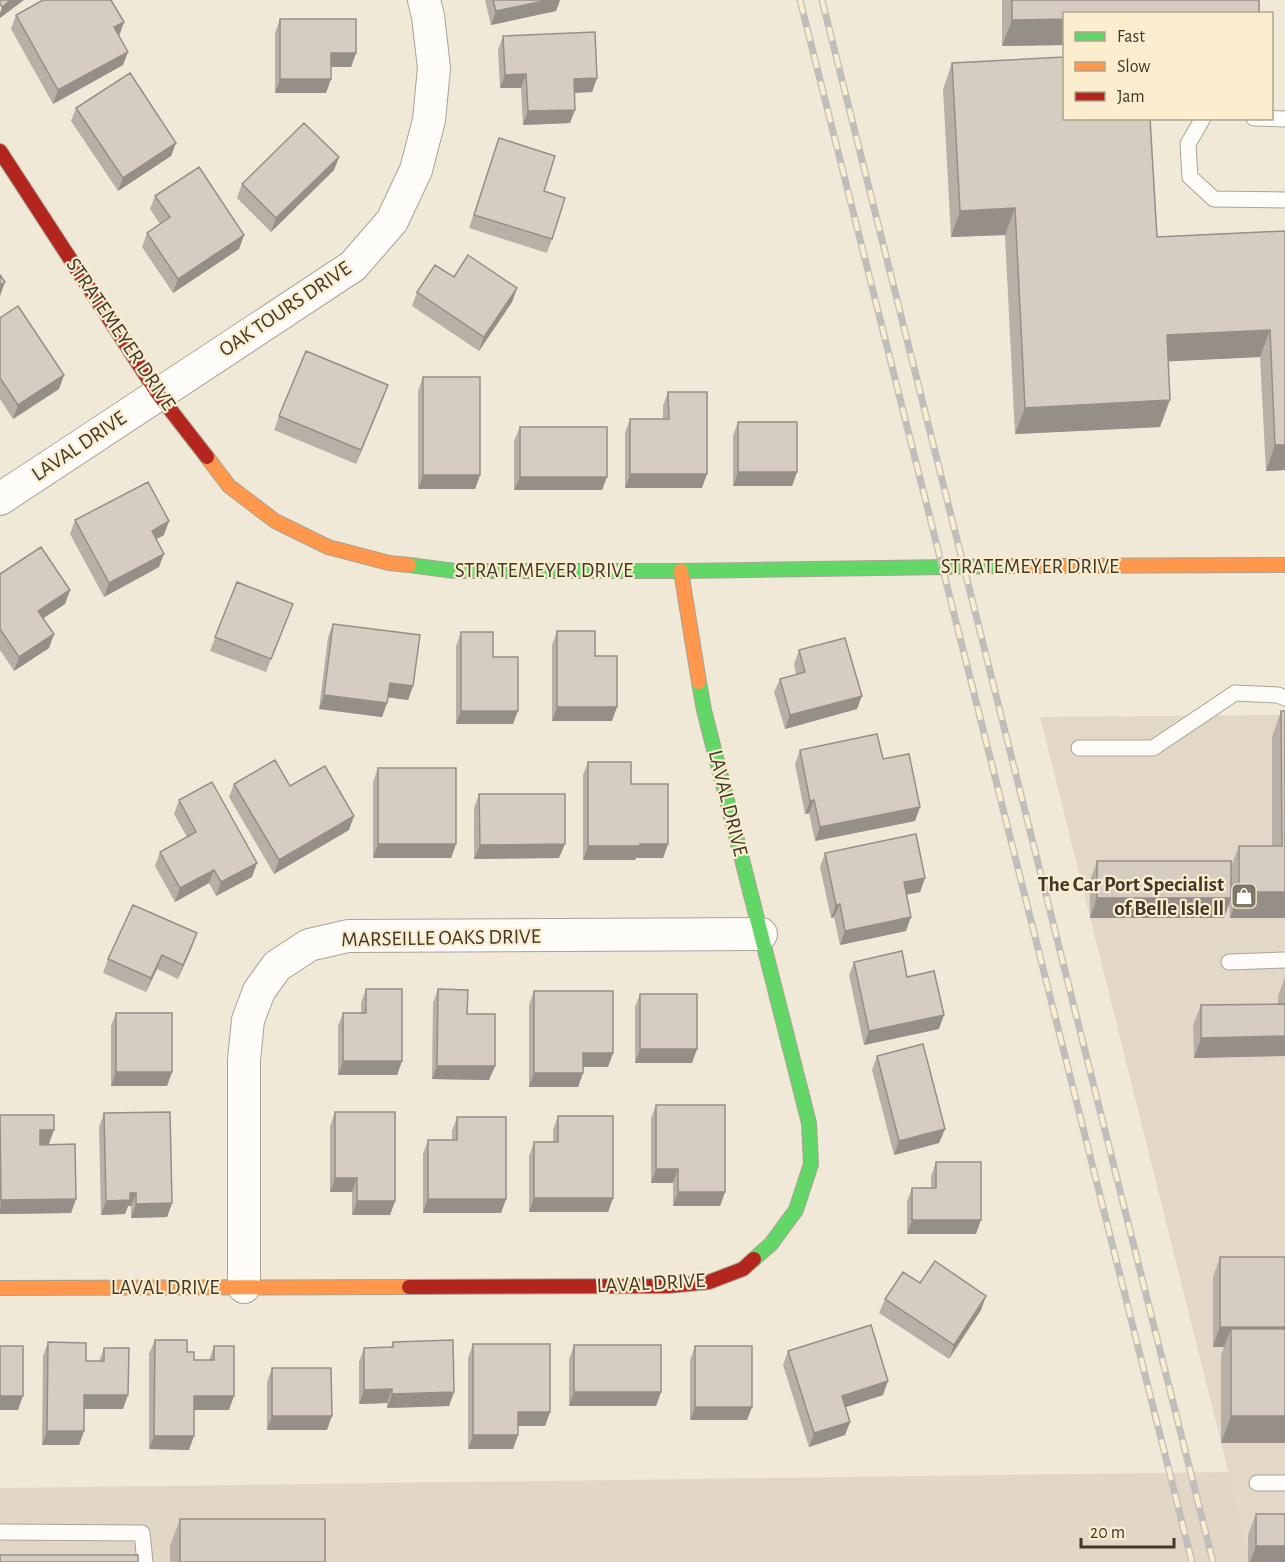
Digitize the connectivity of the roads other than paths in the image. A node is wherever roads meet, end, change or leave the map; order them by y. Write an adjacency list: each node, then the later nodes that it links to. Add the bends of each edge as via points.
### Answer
1 (424, 0): 5 (street, OAK TOURS DRIVE, via 434,68 429,120 416,170 392,221 353,266)
2 (1202, 120): 4 (lane, via 1188,144 1190,177 1214,199)
3 (0, 151): 5 (street, STRATEMEYER DRIVE)
4 (1285, 200)
5 (158, 394): 6 (street, LAVAL DRIVE); 8 (street, STRATEMEYER DRIVE, via 229,486 275,521 328,547 390,563 455,571)
6 (0, 499)
7 (1285, 565): 8 (street, STRATEMEYER DRIVE)
8 (681, 571): 11 (street, LAVAL DRIVE, via 704,710)
9 (1285, 698): 10 (lane, via 1234,693 1153,748)
10 (1079, 748)
11 (761, 934): 14 (street, MARSEILLE OAKS DRIVE, via 348,936 309,945 277,966 259,991 248,1020 244,1060); 14 (street, LAVAL DRIVE, via 810,1123 811,1164 796,1210 771,1244 743,1269 709,1282 668,1286)
12 (1285, 960): 13 (lane)
13 (1229, 962)
14 (244, 1287): 15 (street, LAVAL DRIVE)
15 (0, 1288)
16 (1285, 1482): 17 (lane)
17 (1257, 1483)
18 (0, 1532): 19 (lane, via 142,1533)
19 (145, 1562)

